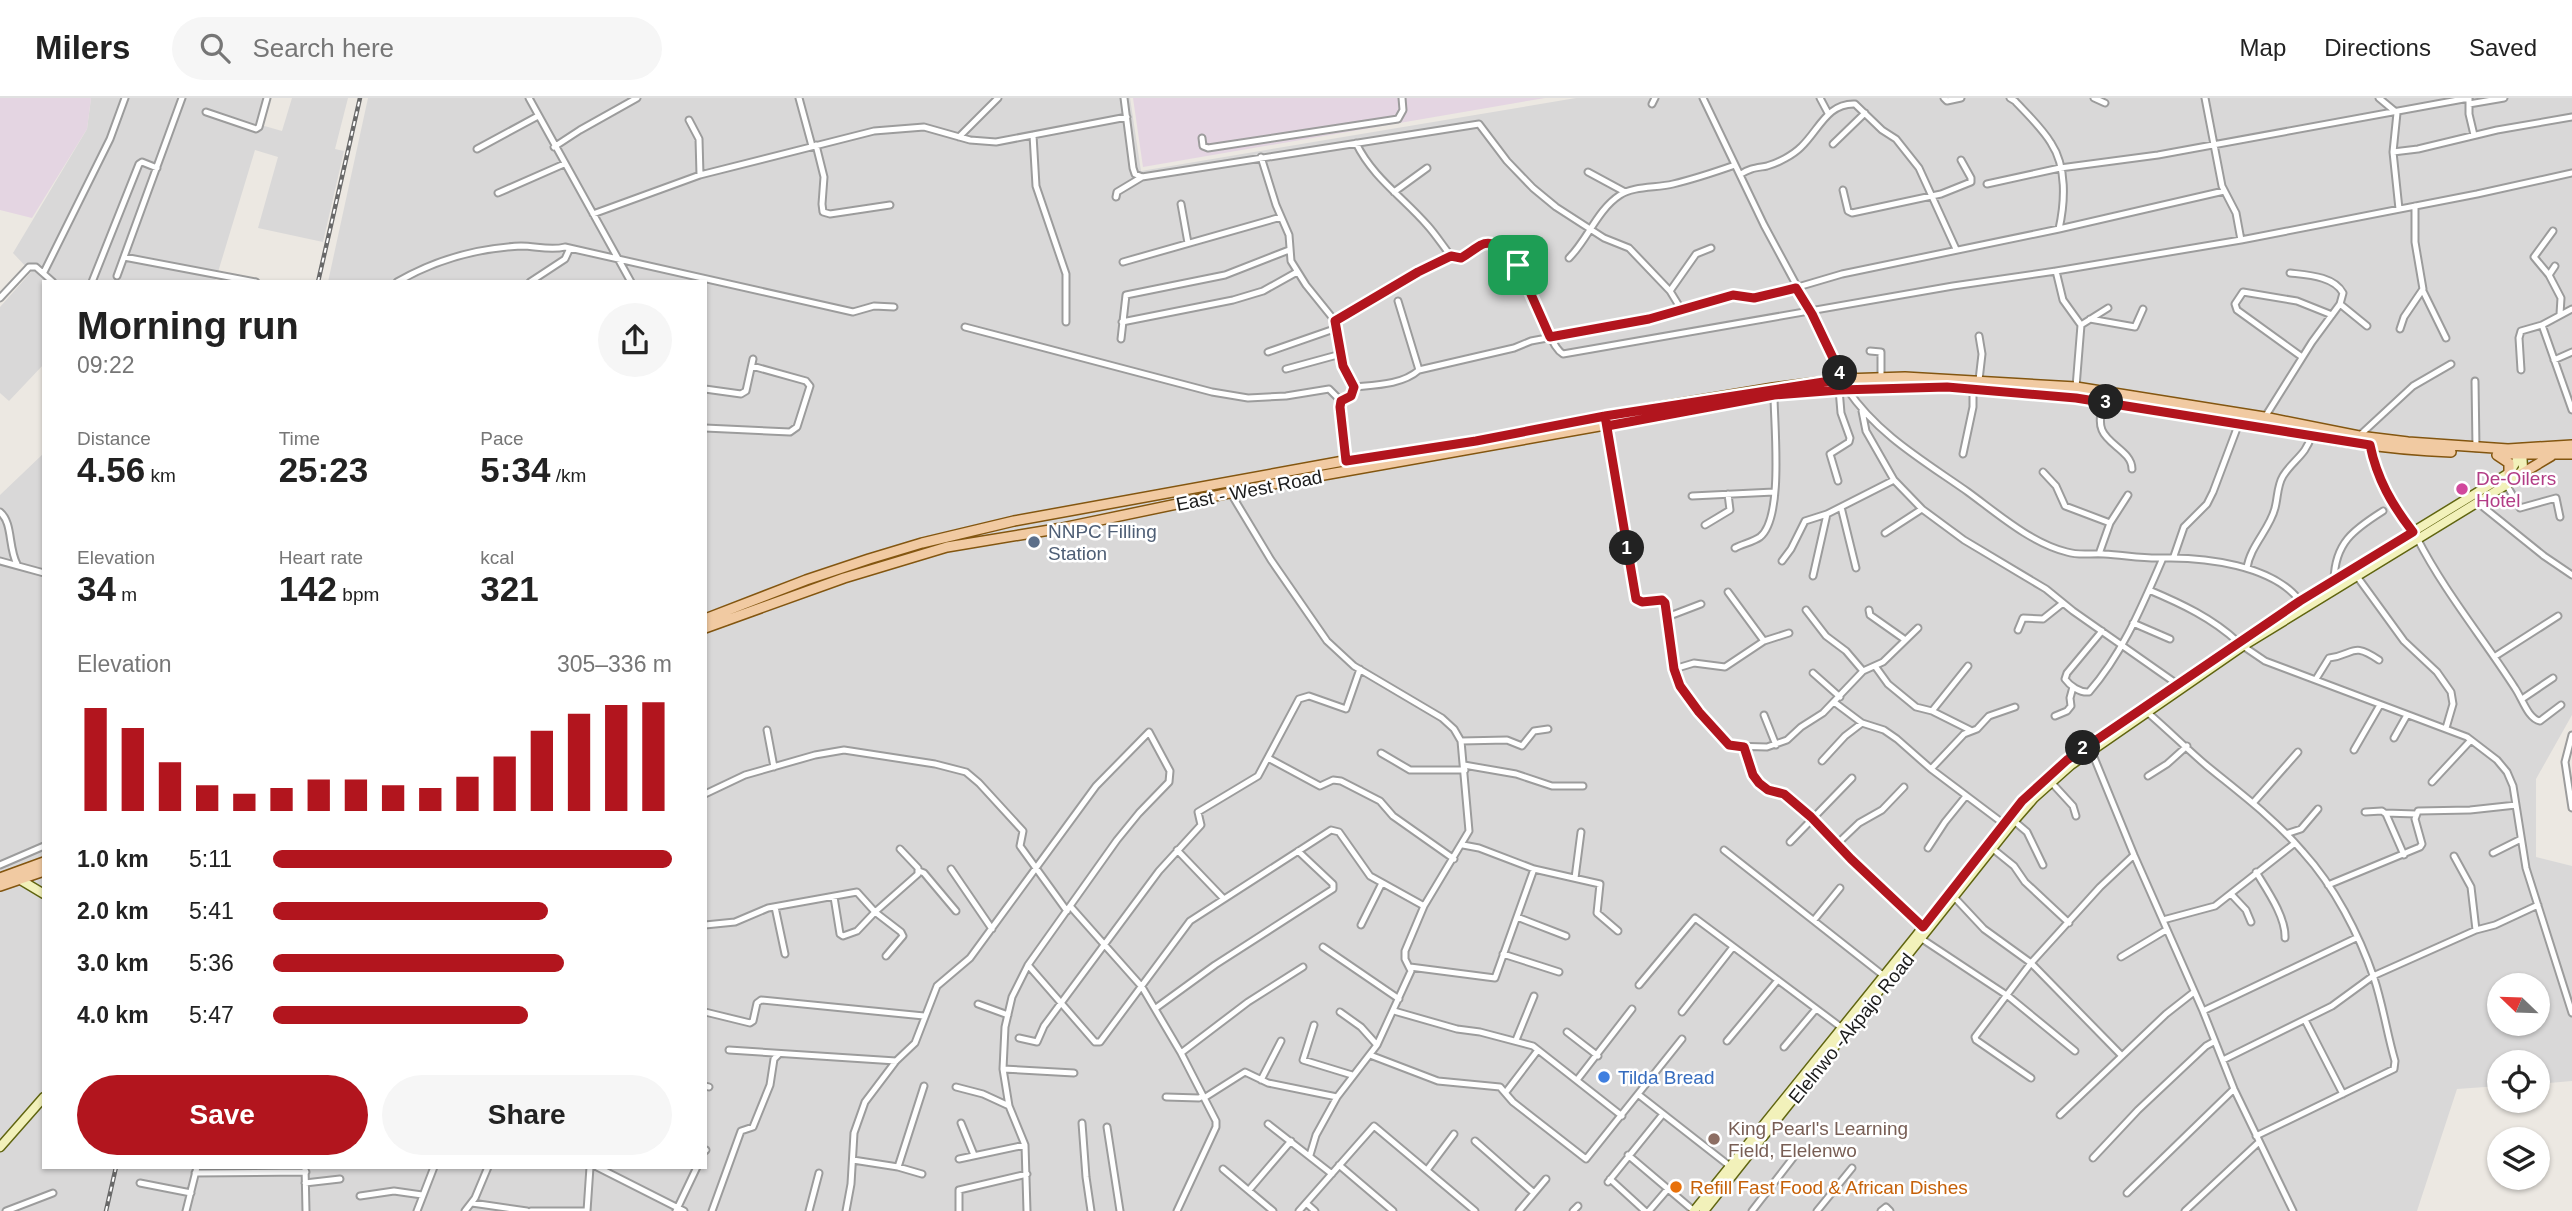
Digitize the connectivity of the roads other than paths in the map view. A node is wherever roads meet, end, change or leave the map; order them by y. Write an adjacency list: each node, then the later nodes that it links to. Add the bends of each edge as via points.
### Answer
1 (125, 98): 84 (street, via 110,139)
2 (182, 98): 48 (street)
3 (267, 98): 23 (street, via 256,129)
4 (529, 98): 27 (street)
5 (637, 98): 39 (street)
6 (799, 98): 38 (street)
7 (998, 98): 33 (street)
8 (1124, 98): 28 (street)
9 (1402, 98): 34 (street, via 1398,119 1208,148)
10 (1703, 98): 45 (street)
11 (1820, 98): 24 (street)
12 (1944, 98): 13 (street)
13 (1961, 98)
14 (2094, 98): 22 (street)
15 (2205, 98): 37 (street)
16 (2379, 98): 26 (street)
17 (2504, 98): 20 (street)
18 (2014, 99): 47 (street, via 2051,142)
19 (2447, 100): 20 (street); 26 (street)
20 (2469, 100): 32 (street)
21 (1857, 101): 24 (street); 25 (street)
22 (2105, 103)
23 (205, 112)
24 (1828, 113): 51 (street, via 1801,148 1774,164)
25 (1865, 113): 36 (street); 61 (street, via 1911,156)
26 (2397, 113): 37 (street); 41 (street)
27 (538, 116): 39 (street); 40 (street)
28 (1127, 117): 31 (street); 53 (street, via 1133,168)
29 (2572, 117): 32 (street)
30 (689, 120): 52 (street, via 699,139)
31 (1033, 135): 33 (street, via 996,142); 112 (street, via 1036,186 1066,274)
32 (2474, 135): 41 (street)
33 (959, 137): 38 (street, via 908,127)
34 (1202, 138)
35 (1356, 143): 42 (street); 57 (street, via 1377,176); 68 (street, via 1479,124 1533,188)
36 (1833, 144)
37 (2213, 144): 47 (street); 56 (street)
38 (814, 146): 52 (street); 63 (street, via 824,177 824,212)
39 (554, 147): 44 (street)
40 (477, 149)
41 (2393, 152): 65 (street)
42 (1261, 157): 53 (street); 67 (street)
43 (1961, 160): 61 (street, via 1971,182)
44 (564, 164): 59 (street); 66 (street)
45 (1735, 164): 51 (street); 58 (street, via 1672,184)
46 (1427, 168): 57 (street)
47 (2060, 168): 54 (street); 69 (street)
48 (157, 169): 78 (street); 90 (street, via 139,164)
49 (1588, 173): 58 (street)
50 (2572, 173): 64 (street)
51 (1741, 174): 95 (street)
52 (700, 175): 66 (street)
53 (1142, 177): 60 (street)
54 (1987, 184)
55 (1843, 190): 61 (street, via 1852,214)
56 (2224, 191): 69 (street); 71 (street, via 2236,213)
57 (1394, 192): 77 (street)
58 (1625, 192): 68 (street)
59 (498, 193)
60 (1116, 197)
61 (1930, 197): 75 (street)
62 (1181, 204): 72 (street)
63 (890, 205)
64 (2415, 206): 65 (street); 96 (street)
65 (2399, 209): 71 (street)
66 (593, 214): 80 (street)
67 (1281, 217): 72 (street); 76 (street, via 1289,235)
68 (1590, 229): 79 (street); 97 (street, via 1629,248)
69 (2059, 229): 75 (street)
70 (2553, 231): 87 (street, via 2534,257)
71 (2241, 240): 83 (street)
72 (1188, 243): 81 (street)
73 (570, 248): 80 (street); 92 (street, via 476,251 430,265); 93 (street, via 565,259)
74 (1710, 248): 97 (street, via 1696,254)
75 (1956, 249): 95 (street)
76 (1289, 250): 85 (street); 111 (street, via 1225,275 1126,295)
77 (1451, 256): 113 (street); 120 (street, via 1461,258 1486,243 1511,255)
78 (124, 257): 88 (street); 91 (street)
79 (1569, 258)
80 (618, 259): 94 (street); 102 (street, via 853,312)
81 (1123, 262)
82 (2555, 266): 87 (street)
83 (2056, 271): 107 (street); 114 (street, via 2063,300)
84 (44, 272): 89 (street); 98 (street, via 29,267)
85 (1297, 272): 111 (street, via 1233,300); 113 (street)
86 (2290, 273): 101 (street, via 2335,284 2343,293)
87 (2549, 275): 99 (street)
88 (117, 276)
89 (51, 280)
90 (93, 280)
91 (245, 280)
92 (401, 280)
93 (533, 280)
94 (630, 280)
95 (1796, 288): 104 (street, via 1754,298 1733,295); 107 (street)
96 (2423, 289): 118 (street); 121 (street)
97 (1670, 291): 104 (street)
98 (0, 298)
99 (2561, 298): 103 (street); 108 (street)
100 (1398, 301): 131 (street)
101 (2340, 304): 109 (street); 116 (street)
102 (894, 307)
103 (2572, 307): 108 (street)
104 (1681, 309): 120 (street)
105 (2108, 309): 110 (street)
106 (2143, 309): 110 (street, via 2135,327)
107 (1810, 310): 120 (street, via 1563,354); 134 (street)
108 (2560, 313): 115 (street)
109 (2332, 315): 127 (street); 127 (street, via 2297,301 2243,292 2234,307)
110 (2090, 319): 114 (street)
111 (1122, 321): 122 (street)
112 (1066, 322)
113 (1336, 325): 124 (street); 126 (street)
114 (2081, 325): 138 (street)
115 (2542, 325): 128 (street); 132 (street, via 2520,334)
116 (2367, 326)
117 (965, 327): 142 (street, via 1212,392 1248,398 1329,389)
118 (2400, 329)
119 (1979, 336): 136 (street, via 1982,354)
120 (1550, 337): 131 (street)
121 (2446, 338)
122 (1121, 339)
123 (1870, 351): 133 (street, via 1881,352)
124 (1268, 352)
125 (2572, 352): 128 (street)
126 (1341, 354): 130 (street); 137 (street)
127 (2302, 357): 147 (street)
128 (2554, 360): 144 (street)
129 (2451, 364): 152 (street, via 2413,386)
130 (1286, 369)
131 (1419, 370): 137 (street, via 1412,377)
132 (2521, 370)
133 (1881, 378): 134 (main road, East - West Road); 136 (main road, East - West Road)
134 (1843, 379): 146 (main road, East - West Road)
135 (2474, 382): 155 (street)
136 (1976, 384): 138 (main road, East - West Road); 140 (main road, East - West Road); 143 (main road, East - West Road); 158 (street)
137 (1354, 387): 142 (street, via 1351,396)
138 (2076, 387): 147 (main road, East - West Road)
139 (707, 389): 150 (street, via 741,394 746,391 753,363 810,386 797,428 790,432)
140 (1843, 389): 141 (main road, East - West Road); 145 (street); 167 (street, via 1841,413 1850,438 1830,454)
141 (1774, 395): 149 (main road, East - West Road); 170 (street)
142 (1341, 401): 161 (street)
143 (2103, 402): 148 (main road, East - West Road); 162 (street, via 2102,430 2130,459)
144 (2572, 410)
145 (1862, 411): 166 (street, via 1866,430); 186 (street, via 1915,456 2011,523 2065,552)
146 (1605, 416): 149 (street); 161 (main road, East - West Road)
147 (2264, 417): 152 (main road, East - West Road)
148 (2239, 423): 151 (main road, East - West Road); 187 (street, via 2213,492 2184,527)
149 (1607, 426): 169 (main road, East - West Road); 207 (street, via 1636,599 1662,600)
150 (707, 428)
151 (2311, 436): 153 (main road, East - West Road); 193 (street, via 2306,450 2280,481 2274,510)
152 (2359, 436): 155 (main road, East - West Road)
153 (2370, 445): 159 (main road, East - West Road); 184 (street, via 2386,494)
154 (2572, 445): 156 (main road)
155 (2476, 447): 157 (main road, East - West Road)
156 (2552, 451): 157 (main road, East - West Road); 160 (main road); 165 (main road)
157 (2521, 452): 159 (main road, East - West Road); 164 (main road); 165 (main road)
158 (1963, 454)
159 (2496, 454): 164 (main road, via 2509,463)
160 (2572, 454)
161 (1346, 461): 208 (main road, East - West Road, via 962,533 847,566)
162 (2132, 469)
163 (2043, 472): 181 (street, via 2065,506)
164 (2509, 473): 184 (main road)
165 (2521, 474): 168 (main road, Elelnwo -Akpajo Road)
166 (1894, 480): 175 (street); 176 (street)
167 (1838, 481)
168 (2506, 484): 174 (main road, Elelnwo -Akpajo Road); 180 (street, via 2520,508 2556,498)
169 (1230, 492): 210 (main road, East - West Road, via 947,547); 224 (street, via 1318,629)
170 (1774, 492): 171 (street); 185 (street, via 1766,529)
171 (1728, 494): 173 (street); 182 (street, via 1730,510)
172 (2128, 495): 181 (street)
173 (1692, 496)
174 (2477, 502): 184 (main road, Elelnwo -Akpajo Road); 196 (street)
175 (1841, 507): 179 (street); 192 (street)
176 (1922, 509): 183 (street); 202 (street)
177 (2383, 511): 198 (street, via 2360,525 2344,543 2334,564)
178 (0, 512): 191 (street, via 8,520 11,553)
179 (1827, 514): 190 (street, via 1803,523); 197 (street)
180 (2560, 517)
181 (2110, 523): 186 (street)
182 (1705, 525)
183 (1885, 533)
184 (2415, 535): 195 (main road, Elelnwo -Akpajo Road); 198 (main road); 220 (street)
185 (1735, 548)
186 (2099, 554): 188 (street)
187 (2174, 556): 188 (street); 193 (street)
188 (2163, 558): 199 (street)
189 (0, 561): 191 (street)
190 (1782, 561)
191 (17, 564): 194 (street)
192 (1856, 568)
193 (2247, 568): 201 (street, via 2284,584)
194 (42, 572)
195 (2356, 575): 218 (main road, Elelnwo -Akpajo Road); 244 (street, via 2404,640 2451,692 2453,704)
196 (2572, 575)
197 (1813, 576)
198 (2334, 580): 201 (main road)
199 (2149, 590): 209 (street); 218 (street, via 2205,616)
200 (1728, 592): 217 (street)
201 (2300, 601): 218 (main road)
202 (2063, 603): 212 (street, via 2043,619 2023,618); 213 (street)
203 (1701, 604): 207 (street)
204 (1807, 610): 226 (street, via 1826,636)
205 (1869, 610): 215 (street)
206 (2558, 616): 220 (street)
207 (1667, 617): 225 (street)
208 (707, 618)
209 (2133, 623): 216 (street); 219 (street)
210 (707, 627)
211 (1918, 628): 215 (street)
212 (2018, 630)
213 (2102, 631): 219 (street); 231 (street, via 2067,673 2065,680)
214 (1789, 633): 217 (street)
215 (1904, 639): 222 (street)
216 (2170, 639)
217 (1764, 641): 225 (street, via 1725,667 1695,663)
218 (2241, 644): 229 (street, via 2265,661); 230 (main road); 239 (main road, Elelnwo -Akpajo Road)
219 (2123, 645): 230 (street); 231 (street, via 2089,692)
220 (2494, 657): 233 (street)
221 (2379, 660): 229 (street, via 2361,649 2347,651 2329,658)
222 (1875, 666): 226 (street); 238 (street, via 1897,692 1920,709)
223 (1968, 666): 238 (street)
224 (1360, 669): 251 (street, via 1442,718); 259 (street, via 1346,709 1309,696 1299,699)
225 (1674, 669): 254 (street, via 1699,712 1729,745)
226 (1863, 671): 232 (street)
227 (1813, 673): 232 (street)
228 (2553, 678): 233 (street)
229 (2316, 679): 235 (street)
230 (2177, 684): 256 (main road)
231 (2073, 687): 242 (street, via 2071,706)
232 (1840, 697): 234 (street)
233 (2522, 699): 236 (street, via 2536,721)
234 (1834, 702): 243 (street); 252 (street)
235 (2380, 705): 241 (street); 255 (street)
236 (2561, 705)
237 (2015, 707): 247 (street, via 1989,716)
238 (1932, 711): 247 (street)
239 (2147, 712): 253 (street); 256 (main road, Elelnwo -Akpajo Road)
240 (1764, 715): 252 (street)
241 (2407, 715): 244 (street); 249 (street)
242 (2055, 716)
243 (1862, 723): 260 (street); 263 (street, via 1886,731)
244 (2446, 728): 250 (street)
245 (1548, 729): 251 (street, via 1534,731 1522,746 1507,740)
246 (767, 730): 261 (street)
247 (1970, 730): 263 (street)
248 (2572, 735): 266 (street, via 2565,762)
249 (2394, 738)
250 (2471, 740): 268 (street); 274 (street, via 2507,772)
251 (1461, 741): 262 (street)
252 (1776, 745): 254 (street)
253 (2187, 746): 264 (street); 273 (street)
254 (1744, 747): 281 (street, via 1759,783 1784,794)
255 (2354, 750)
256 (2086, 751): 267 (main road, Elelnwo -Akpajo Road); 283 (main road, via 2029,793); 299 (street)
257 (2298, 752): 273 (street)
258 (1381, 754): 262 (street, via 1406,769)
259 (1268, 758): 295 (street, via 1255,779 1198,812 1201,825); 302 (street, via 1320,786 1340,781 1380,801 1393,816)
260 (1822, 761)
261 (774, 767): 271 (street); 307 (street, via 844,750 966,772 1023,831 1020,846)
262 (1464, 767): 269 (street, via 1516,774 1552,786); 290 (street, via 1469,827)
263 (1931, 769): 272 (street)
264 (2148, 776)
265 (1852, 778): 281 (street)
266 (2570, 781): 275 (street)
267 (2051, 782): 280 (street, via 2073,806); 282 (main road, Elelnwo -Akpajo Road)
268 (2432, 782)
269 (1583, 786)
270 (1904, 787): 289 (street)
271 (707, 793)
272 (1966, 796): 283 (street); 292 (street)
273 (2253, 803): 285 (street)
274 (2516, 805): 279 (street); 286 (street)
275 (2572, 808)
276 (2318, 809): 285 (street, via 2301,829)
277 (2365, 812): 278 (street)
278 (2385, 813): 279 (street); 300 (street)
279 (2416, 814): 300 (street, via 2422,846)
280 (2076, 816)
281 (1811, 817): 287 (street); 289 (street)
282 (2014, 821): 294 (main road, Elelnwo -Akpajo Road); 305 (street, via 2027,832)
283 (2004, 824): 337 (main road)
284 (1581, 832): 313 (street)
285 (2286, 834): 288 (street)
286 (2521, 839): 298 (street); 324 (street)
287 (1790, 842)
288 (2295, 843): 311 (street); 316 (street)
289 (1837, 844): 337 (street)
290 (1463, 845): 302 (street); 308 (street)
291 (42, 847): 304 (street)
292 (1928, 848)
293 (900, 849): 309 (street)
294 (1993, 849): 323 (main road, Elelnwo -Akpajo Road); 334 (street)
295 (1177, 850): 322 (street); 346 (street)
296 (1724, 850): 331 (street)
297 (1298, 851): 315 (street, via 1335,830 1366,872); 322 (street); 369 (street, via 1333,889)
298 (2493, 853)
299 (2134, 855): 332 (street); 334 (street)
300 (2404, 855): 316 (street)
301 (2454, 856): 340 (street, via 2471,887)
302 (1454, 859): 325 (street)
303 (42, 863): 312 (main road)
304 (0, 865)
305 (2043, 865)
306 (951, 869): 338 (street)
307 (1035, 869): 327 (street); 327 (street, via 1096,786 1149,732 1170,771 1169,782 1116,840); 338 (street)
308 (1534, 869): 313 (street); 330 (street)
309 (919, 871): 328 (street); 329 (street)
310 (40, 872): 314 (main road); 319 (main road)
311 (2256, 872): 320 (street); 343 (street)
312 (0, 878)
313 (1575, 878): 341 (street, via 1600,884 1597,913)
314 (19, 879): 317 (main road); 319 (main road)
315 (1382, 883): 325 (street); 336 (street)
316 (2329, 885): 344 (street)
317 (0, 886)
318 (1840, 888): 331 (street)
319 (42, 892)
320 (2231, 894): 332 (street, via 2215,906); 333 (street)
321 (834, 897): 326 (street); 329 (street, via 857,892); 329 (street, via 843,936 857,931)
322 (1223, 898): 362 (street, via 1186,926)
323 (1955, 898): 345 (main road, Elelnwo -Akpajo Road); 353 (street, via 1984,929)
324 (2538, 905): 340 (street); 377 (street)
325 (1424, 906): 356 (street, via 1405,951)
326 (775, 907): 335 (street, via 735,922); 349 (street)
327 (1068, 909): 346 (street); 354 (street)
328 (956, 911)
329 (875, 912): 351 (street, via 903,936)
330 (1517, 917): 342 (street); 350 (street)
331 (1814, 920): 358 (street)
332 (2163, 920): 339 (street)
333 (2251, 922)
334 (2069, 923): 353 (street)
335 (707, 925)
336 (1361, 925)
337 (1923, 927): 358 (main road)
338 (992, 929): 379 (street, via 970,958 939,984)
339 (2166, 930): 352 (street); 363 (street)
340 (2476, 930): 359 (street)
341 (1618, 931)
342 (1566, 936)
343 (2285, 937)
344 (2356, 938): 359 (street); 373 (street)
345 (1922, 939): 365 (street); 499 (main road, Elelnwo -Akpajo Road)
346 (1106, 945): 362 (street); 368 (street)
347 (1323, 947): 366 (street)
348 (1733, 947): 360 (street); 361 (street, via 1695,918); 376 (street)
349 (785, 954)
350 (1503, 954): 356 (street, via 1492,979); 357 (street)
351 (886, 956)
352 (2121, 957)
353 (2031, 963): 365 (street); 401 (street)
354 (1028, 965): 368 (street); 378 (street)
355 (1303, 967): 397 (street)
356 (1410, 967): 366 (street)
357 (1559, 972)
358 (1884, 976): 382 (main road)
359 (2373, 976): 380 (street); 414 (street, via 2395,1067)
360 (1778, 980): 371 (street); 388 (street)
361 (1639, 985)
362 (1142, 987): 368 (street, via 1098,1043); 369 (street)
363 (2194, 992): 373 (street); 401 (street)
364 (1534, 996): 386 (street)
365 (2008, 996): 396 (street); 407 (street, via 1975,1039)
366 (1399, 999): 372 (street)
367 (978, 1004): 378 (street)
368 (1060, 1005): 390 (street)
369 (1156, 1008): 397 (street)
370 (1632, 1009): 400 (street)
371 (1816, 1009): 382 (street); 393 (street)
372 (1394, 1011): 386 (street); 392 (street)
373 (2203, 1011): 389 (street)
374 (707, 1012): 379 (street, via 750,1023 761,1000)
375 (1340, 1012): 392 (street)
376 (1682, 1012)
377 (2572, 1013)
378 (1008, 1015): 404 (street)
379 (924, 1016): 402 (street, via 915,1043)
380 (2305, 1020): 403 (street); 414 (street)
381 (1314, 1025): 406 (street, via 1303,1060)
382 (1842, 1028): 443 (main road)
383 (1567, 1032): 400 (street)
384 (1019, 1038): 390 (street)
385 (1682, 1039): 415 (street)
386 (1516, 1040): 395 (street)
387 (1281, 1041): 408 (street)
388 (1727, 1041)
389 (2216, 1041): 403 (street); 438 (street, via 2138,1110)
390 (1037, 1042): 391 (street)
391 (1047, 1043)
392 (1377, 1045): 399 (street)
393 (1784, 1047)
394 (729, 1050): 398 (street)
395 (1538, 1050): 409 (street); 413 (street)
396 (2075, 1051)
397 (1181, 1053): 417 (street)
398 (779, 1054): 402 (street); 483 (street, via 752,1127 741,1131)
399 (1370, 1055): 406 (street); 413 (street, via 1437,1081 1490,1084)
400 (1598, 1056): 409 (street)
401 (2122, 1056): 422 (street)
402 (896, 1060): 440 (street, via 865,1102 855,1133)
403 (2223, 1060): 412 (street)
404 (1003, 1069): 405 (street); 420 (street)
405 (1074, 1073)
406 (1352, 1075): 418 (street)
407 (2031, 1078)
408 (1261, 1080): 417 (street, via 1244,1072); 418 (street)
409 (1577, 1080): 423 (street)
410 (925, 1086): 442 (street)
411 (956, 1087): 420 (street)
412 (2234, 1089): 429 (street); 467 (street)
413 (1506, 1092): 423 (street, via 1586,1159)
414 (2343, 1094): 429 (street)
415 (1639, 1095): 421 (street); 423 (street)
416 (1166, 1097): 417 (street)
417 (1204, 1097): 490 (street, via 1216,1127)
418 (1337, 1097): 435 (street)
419 (42, 1099): 433 (main road)
420 (1009, 1106): 432 (street)
421 (1663, 1114): 436 (street); 443 (street)
422 (2060, 1115)
423 (1622, 1116)
424 (961, 1123): 434 (street)
425 (1082, 1123): 488 (street)
426 (1268, 1124): 430 (street)
427 (1107, 1127): 489 (street)
428 (1454, 1134): 453 (street)
429 (2257, 1139): 470 (street); 504 (street)
430 (1291, 1141): 435 (street); 462 (street)
431 (1475, 1141): 466 (street)
432 (1026, 1145): 434 (street); 456 (street)
433 (0, 1147)
434 (974, 1155): 439 (street)
435 (1310, 1155): 457 (street)
436 (1628, 1155): 463 (street); 497 (street, via 1609,1181)
437 (1793, 1158): 500 (street)
438 (2093, 1158)
439 (959, 1159)
440 (853, 1160): 442 (street); 485 (street)
441 (1339, 1165): 453 (street, via 1374,1126); 457 (street); 494 (street)
442 (898, 1167): 455 (street)
443 (1731, 1167): 498 (main road)
444 (1852, 1168): 501 (street)
445 (306, 1169): 452 (street); 461 (street)
446 (432, 1169): 468 (street)
447 (487, 1169): 471 (street)
448 (590, 1169): 481 (street)
449 (601, 1169): 474 (street)
450 (696, 1169): 474 (street)
451 (1223, 1169): 462 (street)
452 (196, 1170): 465 (street)
453 (1427, 1170): 495 (street)
454 (819, 1173): 484 (street)
455 (922, 1174)
456 (1027, 1174): 486 (street, via 961,1189); 487 (street)
457 (1332, 1174): 472 (street)
458 (340, 1179): 461 (street)
459 (1546, 1179): 466 (street)
460 (141, 1183): 465 (street)
461 (305, 1183): 477 (street)
462 (1249, 1190): 473 (street)
463 (1667, 1190): 497 (street); 498 (street)
464 (53, 1193): 475 (street)
465 (191, 1193): 476 (street)
466 (1534, 1193): 496 (street)
467 (2127, 1194)
468 (422, 1195): 469 (street, via 394,1191); 478 (street)
469 (360, 1196)
470 (2288, 1202): 505 (street); 506 (street)
471 (472, 1203): 479 (street); 480 (street)
472 (1306, 1203): 492 (street); 493 (street)
473 (1264, 1209): 491 (street)
474 (676, 1210): 482 (street)
475 (6, 1211)
476 (186, 1211)
477 (306, 1211)
478 (417, 1211)
479 (466, 1211)
480 (529, 1211): 481 (street)
481 (586, 1211)
482 (684, 1211)
483 (712, 1211)
484 (809, 1211)
485 (846, 1211)
486 (959, 1211)
487 (1027, 1211)
488 (1091, 1211)
489 (1120, 1211)
490 (1177, 1211)
491 (1273, 1211)
492 (1299, 1211)
493 (1315, 1211)
494 (1393, 1211)
495 (1475, 1211)
496 (1519, 1211)
497 (1647, 1211)
498 (1694, 1211)
499 (1704, 1211)
500 (1752, 1211)
501 (1817, 1211)
502 (1881, 1211): 503 (street, via 1886,1207)
503 (1890, 1211)
504 (2185, 1211)
505 (2282, 1211)
506 (2293, 1211)

